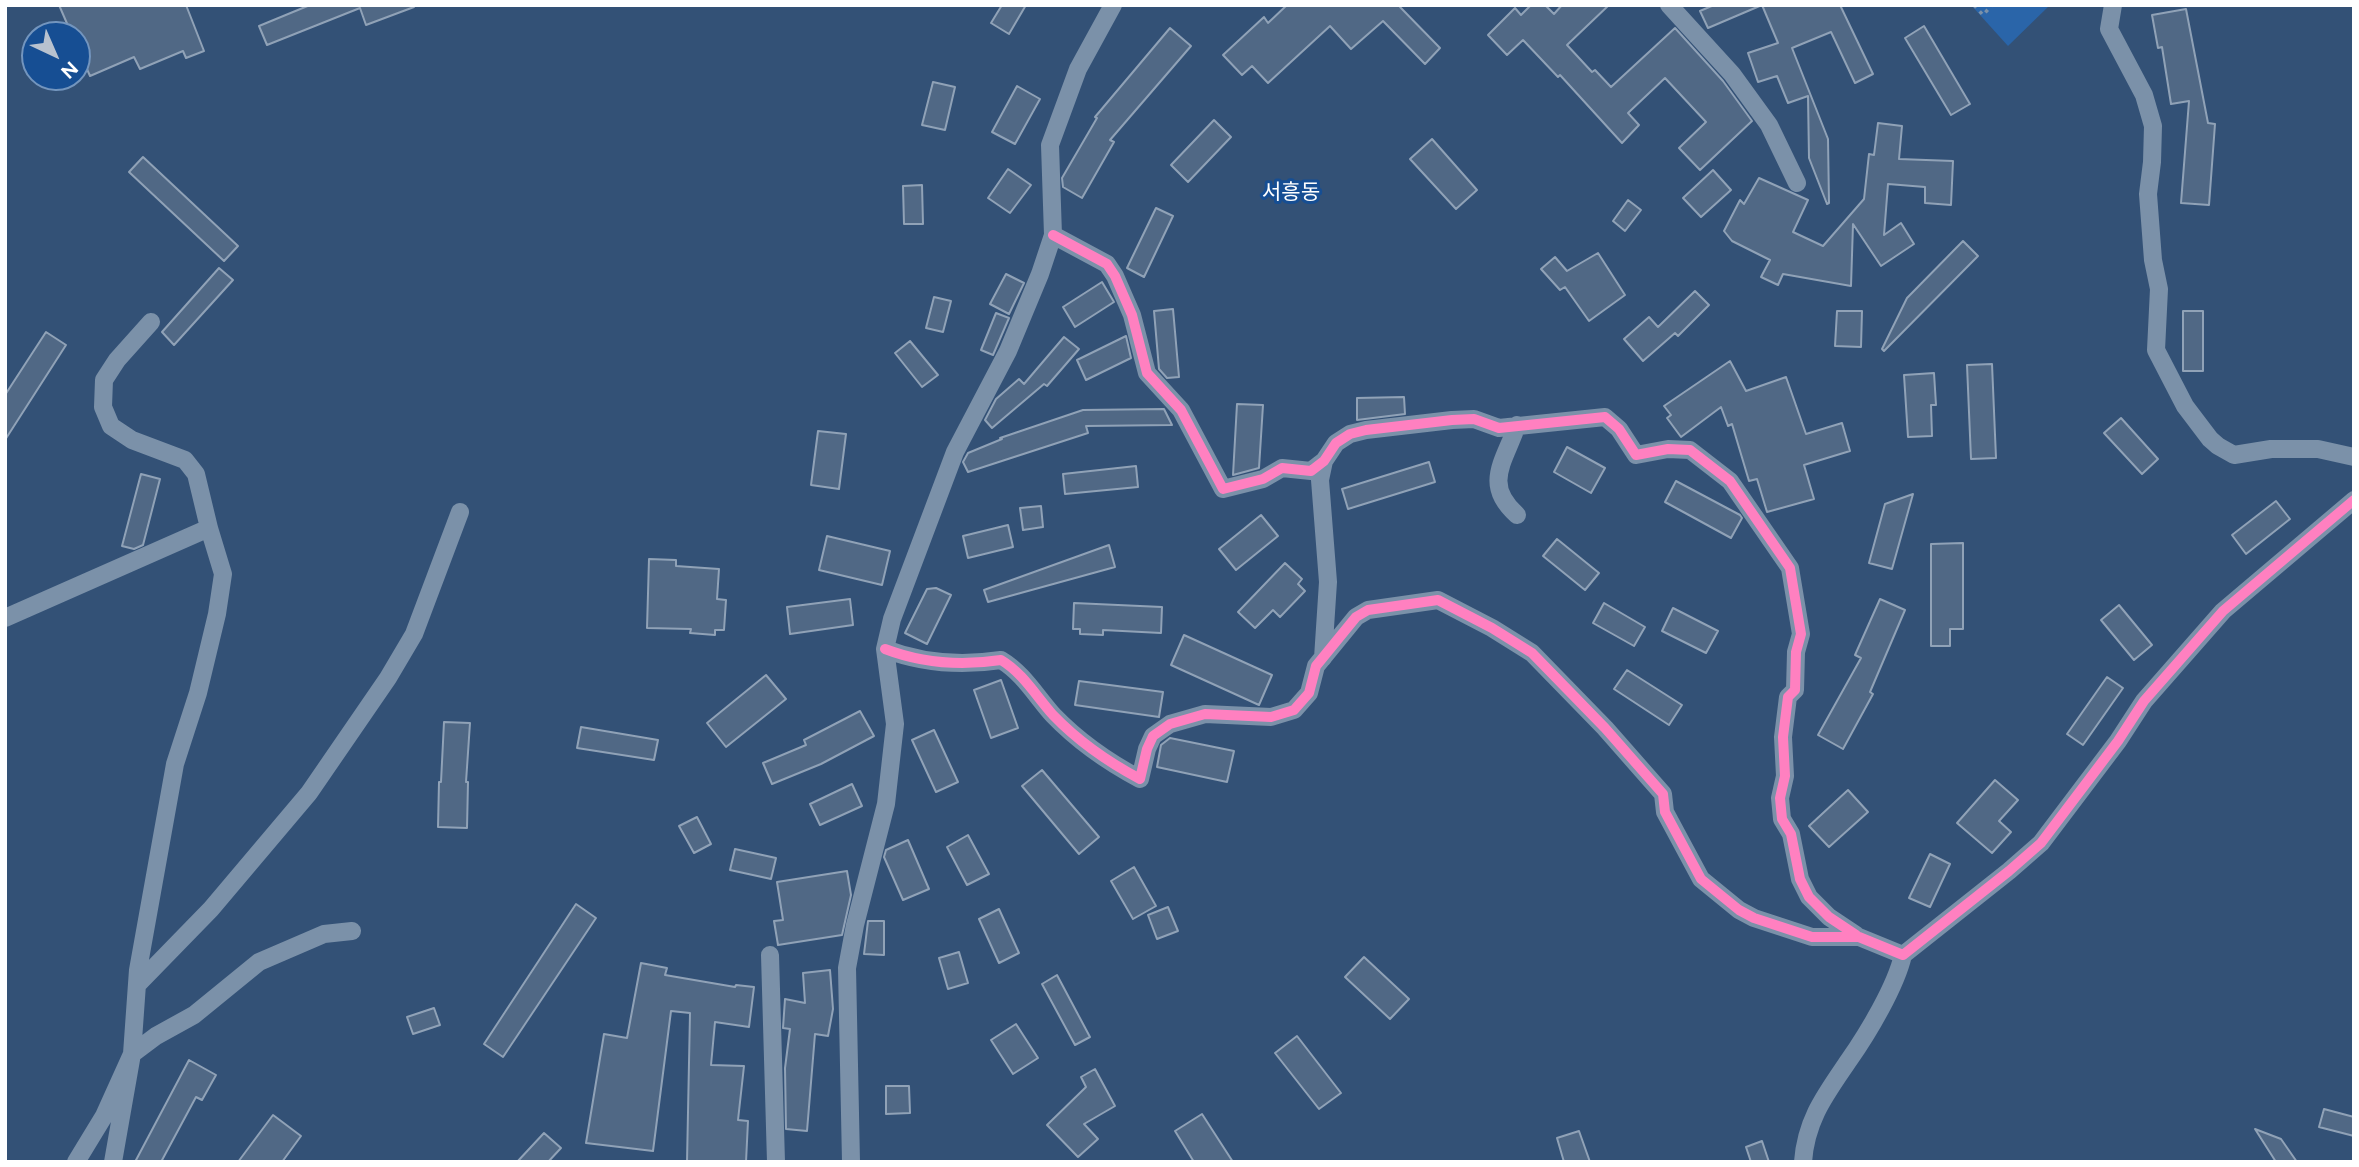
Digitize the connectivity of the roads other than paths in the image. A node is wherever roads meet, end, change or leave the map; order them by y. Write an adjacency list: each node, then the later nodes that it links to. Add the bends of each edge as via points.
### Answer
1 (1113, 5): 5 (street, via 1078,69 1050,145)
2 (1669, 5): 4 (street, via 1732,74 1769,125)
3 (2113, 5): 8 (street, via 2109,29 2144,95 2153,126 2148,194 2159,289 2156,350 2185,407 2210,439 2234,455 2318,449)
4 (1797, 183)
5 (1053, 235): 9 (street, via 1107,264 1115,275 1132,315 1147,373 1181,410 1223,489 1263,479 1283,468 1311,471); 15 (street, via 1008,351 955,452 892,619)
6 (151, 322): 13 (street, via 104,380 103,407 111,426 132,440 186,460 196,474)
7 (1517, 425): 9 (street, via 1499,428 1474,419 1366,430 1336,443); 12 (street, via 1497,484 1500,496); 18 (street, via 1605,417 1636,455 1689,450 1730,481 1790,568 1801,634 1795,690 1788,697 1783,737 1782,819 1791,834 1800,879 1809,897)
8 (2354, 457)
9 (1324, 461): 16 (street, via 1320,480 1328,582)
10 (2354, 499): 20 (street, via 2216,619 2144,701 2040,843)
11 (460, 512): 21 (street, via 414,634 360,720 309,793 211,909)
12 (1517, 515)
13 (208, 528): 14 (street); 21 (street, via 223,574 217,614 175,764)
14 (5, 618)
15 (886, 649): 16 (street, via 935,663 1001,660 1013,667 1081,740 1140,779 1153,736 1170,724 1205,714 1271,717 1294,710 1309,692); 26 (street, via 895,724 886,804 847,968)
16 (1323, 657): 18 (street, via 1356,617 1368,610 1438,600 1492,628 1532,653 1664,794 1665,812 1700,879 1754,918 1811,937)
17 (352, 931): 22 (street, via 324,934 259,962 194,1015)
18 (1859, 937): 20 (street)
19 (770, 955): 25 (street)
20 (1903, 955): 27 (street, via 1899,972 1864,1038 1813,1118 1805,1136)
21 (137, 985): 22 (street)
22 (132, 1054): 23 (street, via 104,1116); 24 (street)
23 (76, 1162)
24 (113, 1162)
25 (776, 1162)
26 (851, 1162)
27 (1803, 1162)

